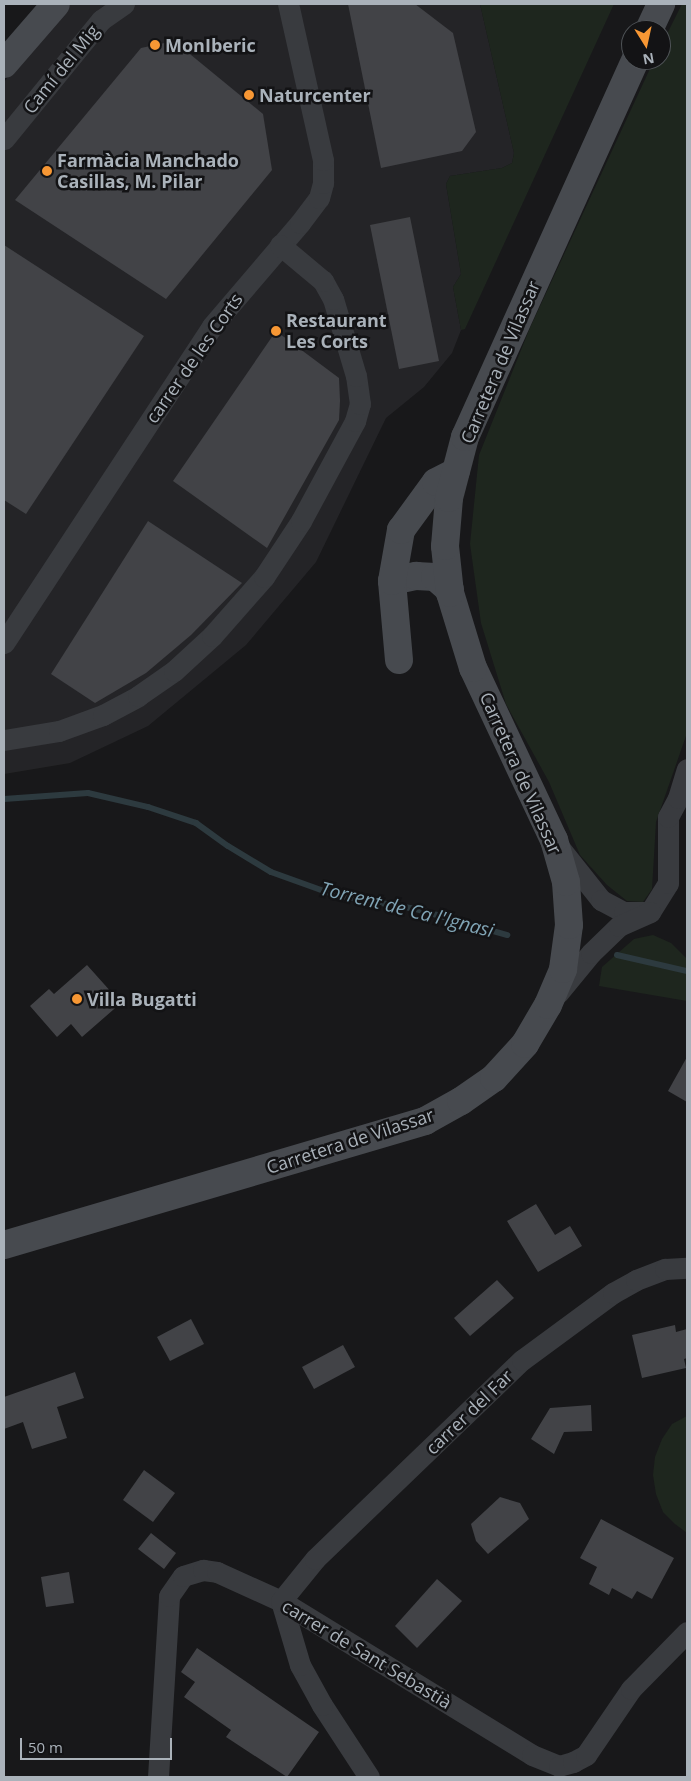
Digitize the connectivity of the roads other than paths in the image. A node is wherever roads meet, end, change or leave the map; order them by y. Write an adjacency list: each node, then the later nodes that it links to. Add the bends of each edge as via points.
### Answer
1 (34, 4): 7 (street)
2 (56, 4): 8 (street)
3 (124, 4): 10 (street, Camí del Mig, via 101,20)
4 (288, 4): 11 (street, carrer de les Corts, via 316,124 324,183 319,198)
5 (662, 4): 6 (street)
6 (654, 20)
7 (4, 38)
8 (4, 64)
9 (630, 70): 12 (street, Carretera de Vilassar, via 465,437)
10 (4, 139)
11 (280, 245): 15 (street, carrer de les Corts, via 212,326); 17 (street, via 323,281 333,299 356,376 360,404 355,421 301,521 264,577 212,636 174,670 138,696 103,715 59,731)
12 (456, 472): 13 (street, via 436,482 401,530); 14 (street, Carretera de Vilassar, via 449,498 445,546)
13 (392, 581): 14 (street, via 416,576 435,577); 16 (street)
14 (450, 590): 21 (street, Carretera de Vilassar, via 473,668)
15 (4, 643)
16 (399, 660)
17 (4, 740)
18 (687, 769): 20 (street)
19 (687, 806): 20 (street, via 680,807)
20 (668, 818): 22 (street, via 668,883)
21 (554, 840): 22 (street, via 601,900 624,912); 23 (street, Carretera de Vilassar, via 566,882 569,925 563,969)
22 (650, 912): 23 (street, via 620,926 592,953)
23 (548, 1005): 24 (street, Carretera de Vilassar, via 525,1044 494,1078 425,1121)
24 (4, 1244)
25 (687, 1268): 26 (street, carrer del Far, via 665,1269 612,1293 522,1360 315,1559)
26 (281, 1601): 28 (street, carrer de Sant Sebastià); 29 (street, carrer de Sant Sebastià, via 217,1572 203,1570 183,1576 178,1582 169,1596); 30 (street, via 300,1665)
27 (687, 1632): 28 (street, carrer de Sant Sebastià, via 631,1689 586,1755 559,1766)
28 (532, 1755): 31 (street)
29 (158, 1777)
30 (369, 1777)
31 (544, 1777)

